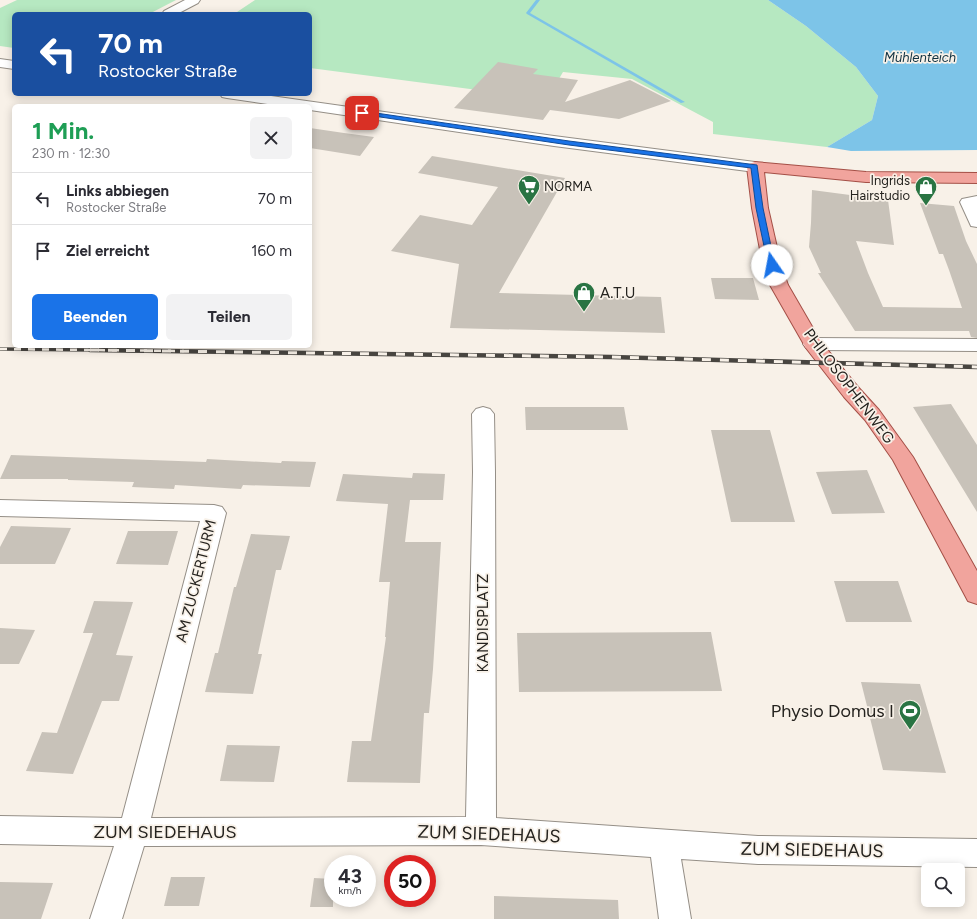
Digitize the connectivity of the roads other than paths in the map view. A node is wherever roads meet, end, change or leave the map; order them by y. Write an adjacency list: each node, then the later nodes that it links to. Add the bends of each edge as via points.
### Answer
1 (194, 0): 2 (street)
2 (172, 12)
3 (0, 63): 4 (street)
4 (12, 65)
5 (241, 96): 6 (street)
6 (297, 104)
7 (312, 106): 8 (street, via 569,143)
8 (754, 166): 9 (main road, via 866,177); 12 (main road, PHILOSOPHENWEG, via 772,265 779,285)
9 (977, 178)
10 (973, 202): 11 (street)
11 (977, 222)
12 (813, 344): 13 (street); 16 (main road, PHILOSOPHENWEG, via 872,415 902,457)
13 (977, 345)
14 (483, 414): 18 (street, KANDISPLATZ)
15 (0, 508): 19 (street, AM ZUCKERTURM, via 214,513)
16 (977, 594)
17 (0, 830): 19 (street, ZUM SIEDEHAUS)
18 (481, 831): 19 (street, ZUM SIEDEHAUS); 20 (street, ZUM SIEDEHAUS)
19 (133, 832): 22 (street)
20 (664, 844): 21 (street, ZUM SIEDEHAUS, via 758,850); 23 (street)
21 (977, 853)
22 (106, 919)
23 (675, 919)

